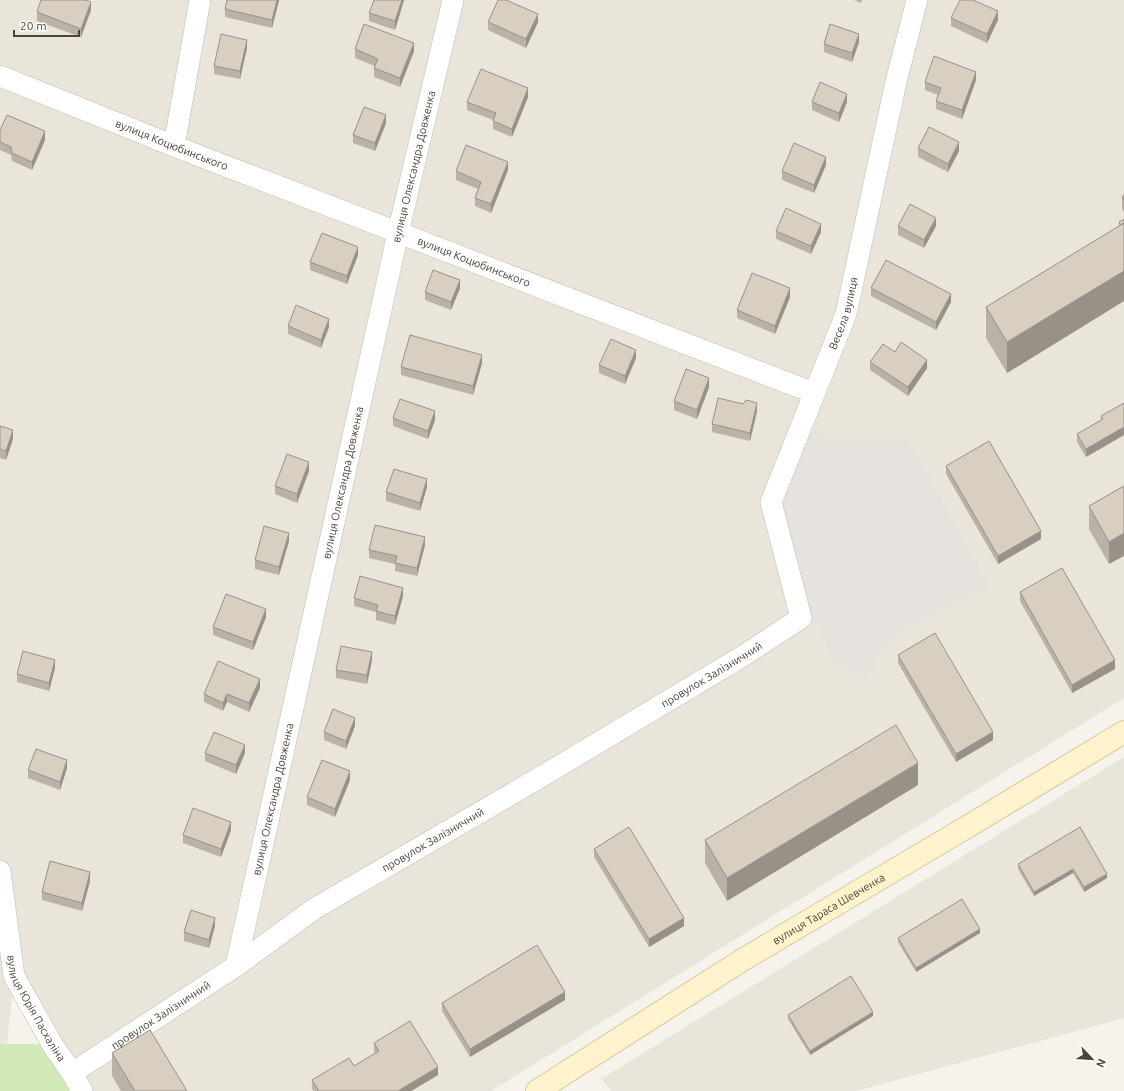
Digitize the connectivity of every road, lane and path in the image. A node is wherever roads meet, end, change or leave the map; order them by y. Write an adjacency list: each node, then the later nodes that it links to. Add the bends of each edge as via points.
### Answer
1 (200, 0): 5 (street)
2 (453, 0): 6 (street, вулиця Олександра Довженка)
3 (917, 0): 7 (street, Весела вулиця, via 896,82 846,314)
4 (0, 76): 5 (street, вулиця Коцюбинського)
5 (174, 146): 6 (street, вулиця Коцюбинського)
6 (398, 232): 7 (street, вулиця Коцюбинського); 11 (street, вулиця Олександра Довженка)
7 (814, 393): 8 (street, Весела вулиця, via 771,502)
8 (801, 618): 11 (street, провулок Залізничний, via 743,656 314,909)
9 (1124, 732): 14 (main road, вулиця Тараса Шевченка, via 744,959)
10 (0, 872): 12 (street, вулиця Юрія Пасхаліна, via 14,976 52,1044)
11 (236, 966): 12 (street, провулок Залізничний)
12 (72, 1073): 13 (street, вулиця Юрія Пасхаліна)
13 (82, 1091)
14 (537, 1091)

